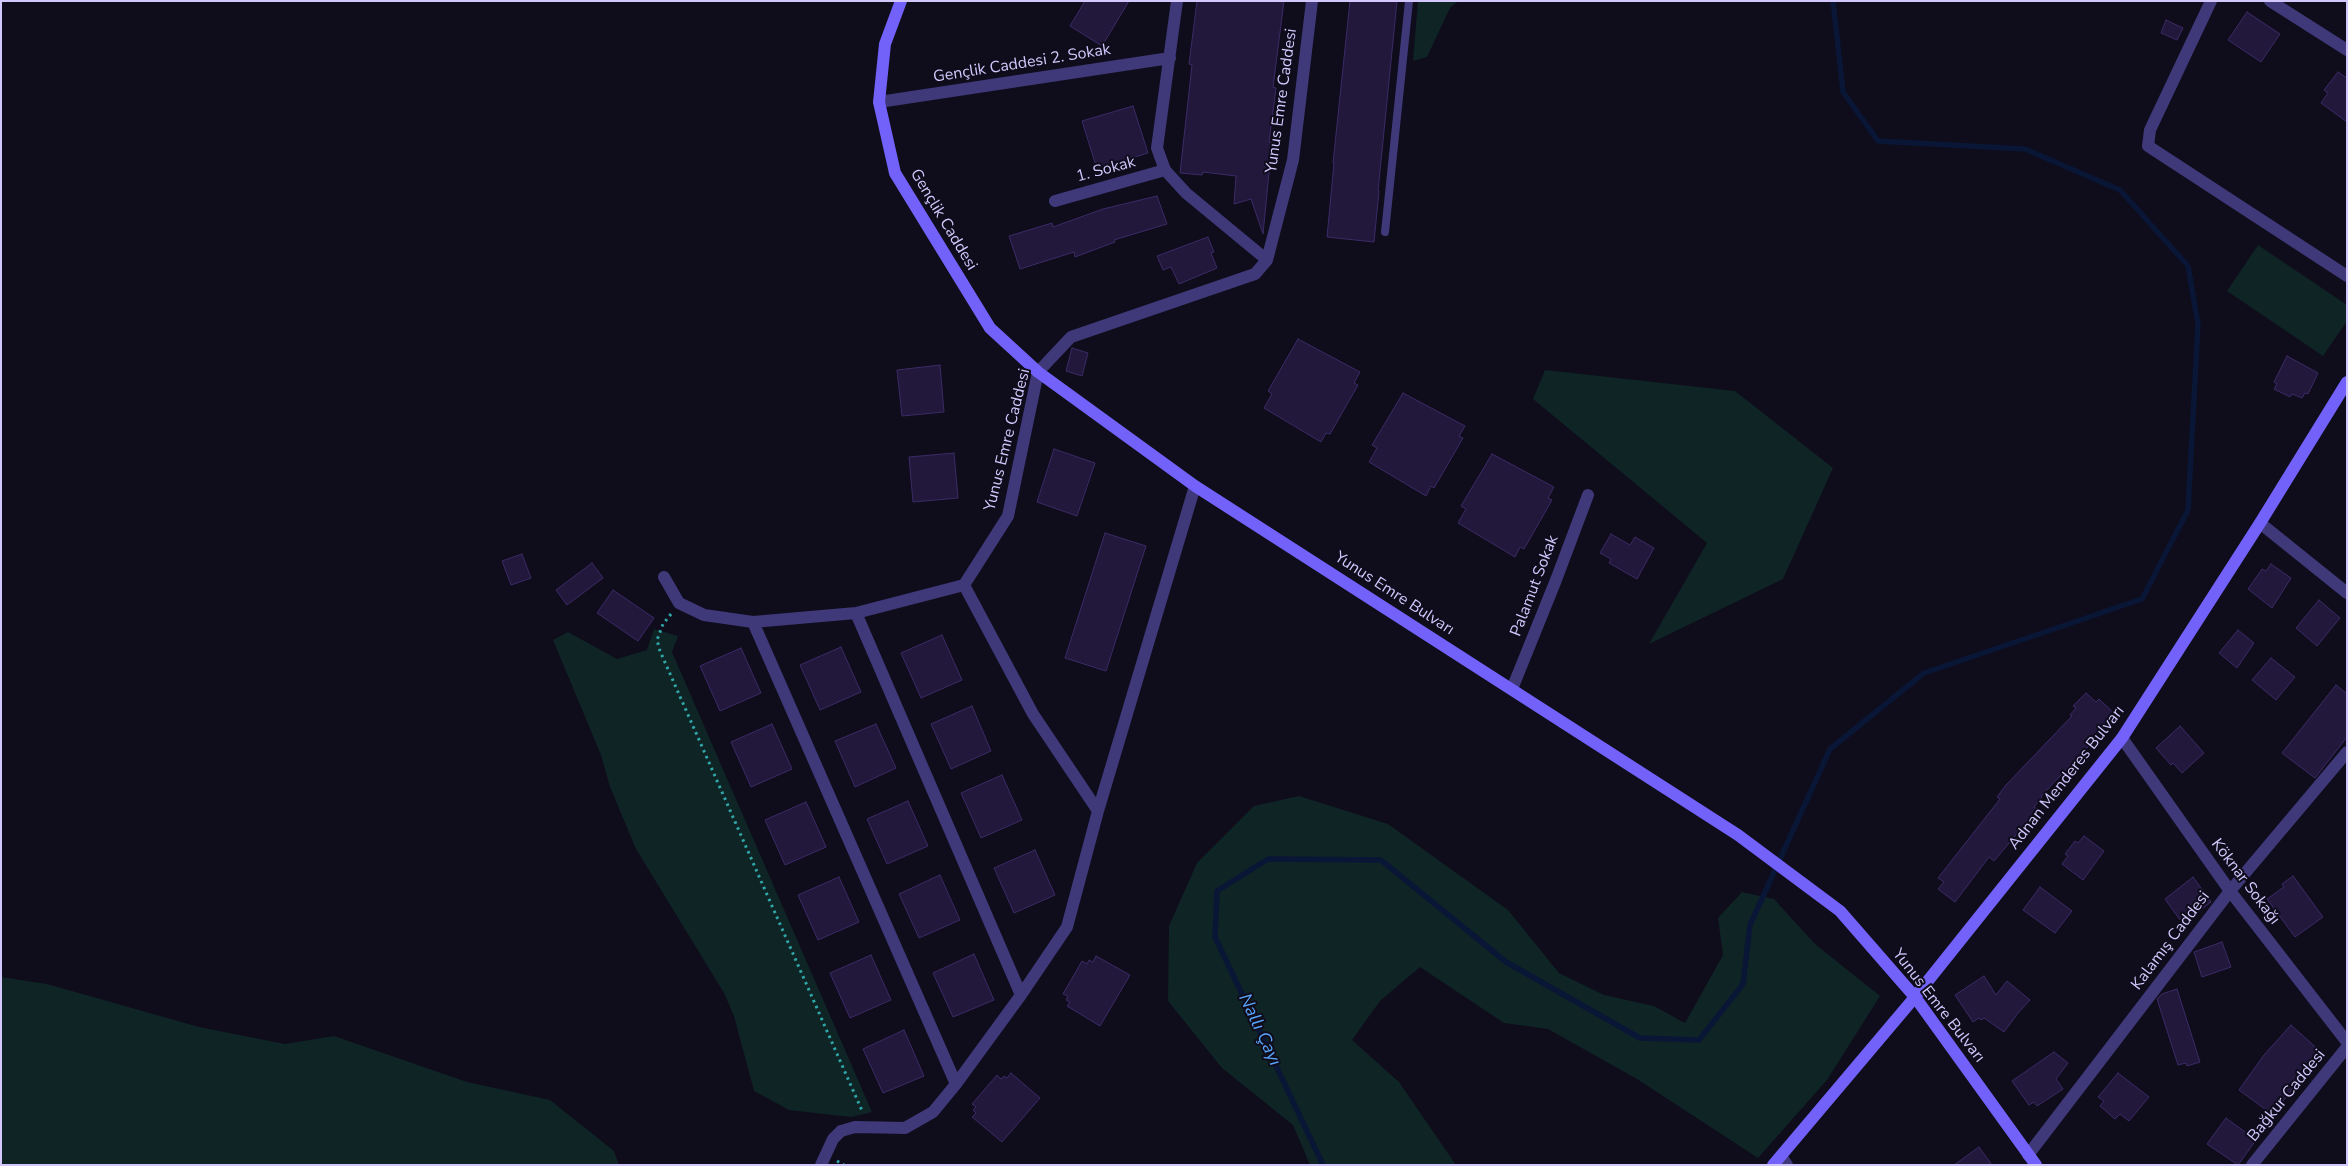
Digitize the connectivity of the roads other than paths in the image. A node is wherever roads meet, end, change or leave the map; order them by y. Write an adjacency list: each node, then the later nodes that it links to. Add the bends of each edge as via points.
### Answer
1 (901, 1): 9 (street, Gençlik Caddesi, via 885,44)
2 (1177, 1): 8 (street)
3 (1312, 1): 13 (street, Yunus Emre Caddesi, via 1293,160)
4 (1408, 1): 12 (lane)
5 (2211, 1): 14 (street, via 2150,130 2148,146)
6 (2270, 1): 7 (street)
7 (2347, 50)
8 (1170, 58): 9 (street, Gençlik Caddesi 2. Sokak); 10 (street, via 1157,148)
9 (879, 102): 15 (street, Gençlik Caddesi, via 895,173 990,328)
10 (1165, 170): 11 (street, 1. Sokak); 13 (street, via 1186,193)
11 (1055, 200)
12 (1385, 232)
13 (1267, 260): 15 (street, Yunus Emre Caddesi, via 1255,274 1071,337)
14 (2347, 276)
15 (1038, 372): 17 (street, Yunus Emre Bulvarı); 21 (street, Yunus Emre Caddesi, via 1008,516)
16 (2347, 382): 19 (street, Adnan Menderes Bulvarı)
17 (1196, 486): 25 (street, Yunus Emre Bulvarı); 28 (street)
18 (1588, 495): 25 (street, Palamut Sokak)
19 (2260, 523): 22 (street); 26 (street, Adnan Menderes Bulvarı)
20 (664, 577): 24 (street, via 679,603 704,615)
21 (964, 585): 23 (street); 28 (street, via 1033,714)
22 (2347, 593)
23 (856, 613): 24 (street); 30 (street)
24 (753, 622): 34 (street)
25 (1512, 689): 31 (street, Yunus Emre Bulvarı, via 1738,835 1800,880 1840,911)
26 (2122, 738): 29 (street, Köknar Sokağı); 31 (street, Adnan Menderes Bulvarı)
27 (2347, 752): 29 (street, Kalamış Caddesi)
28 (1098, 811): 30 (street, via 1067,927)
29 (2230, 890): 32 (street, Köknar Sokağı); 35 (street, Kalamış Caddesi)
30 (1021, 995): 34 (street)
31 (1915, 997): 35 (street, Yunus Emre Bulvarı); 36 (street, Adnan Menderes Bulvarı)
32 (2347, 1042)
33 (2347, 1047): 38 (street, Bağkur Caddesi)
34 (956, 1084): 37 (street, via 933,1112 905,1128 855,1127 841,1131)
35 (2032, 1160)
36 (1780, 1162)
37 (821, 1165)
38 (2252, 1165)

